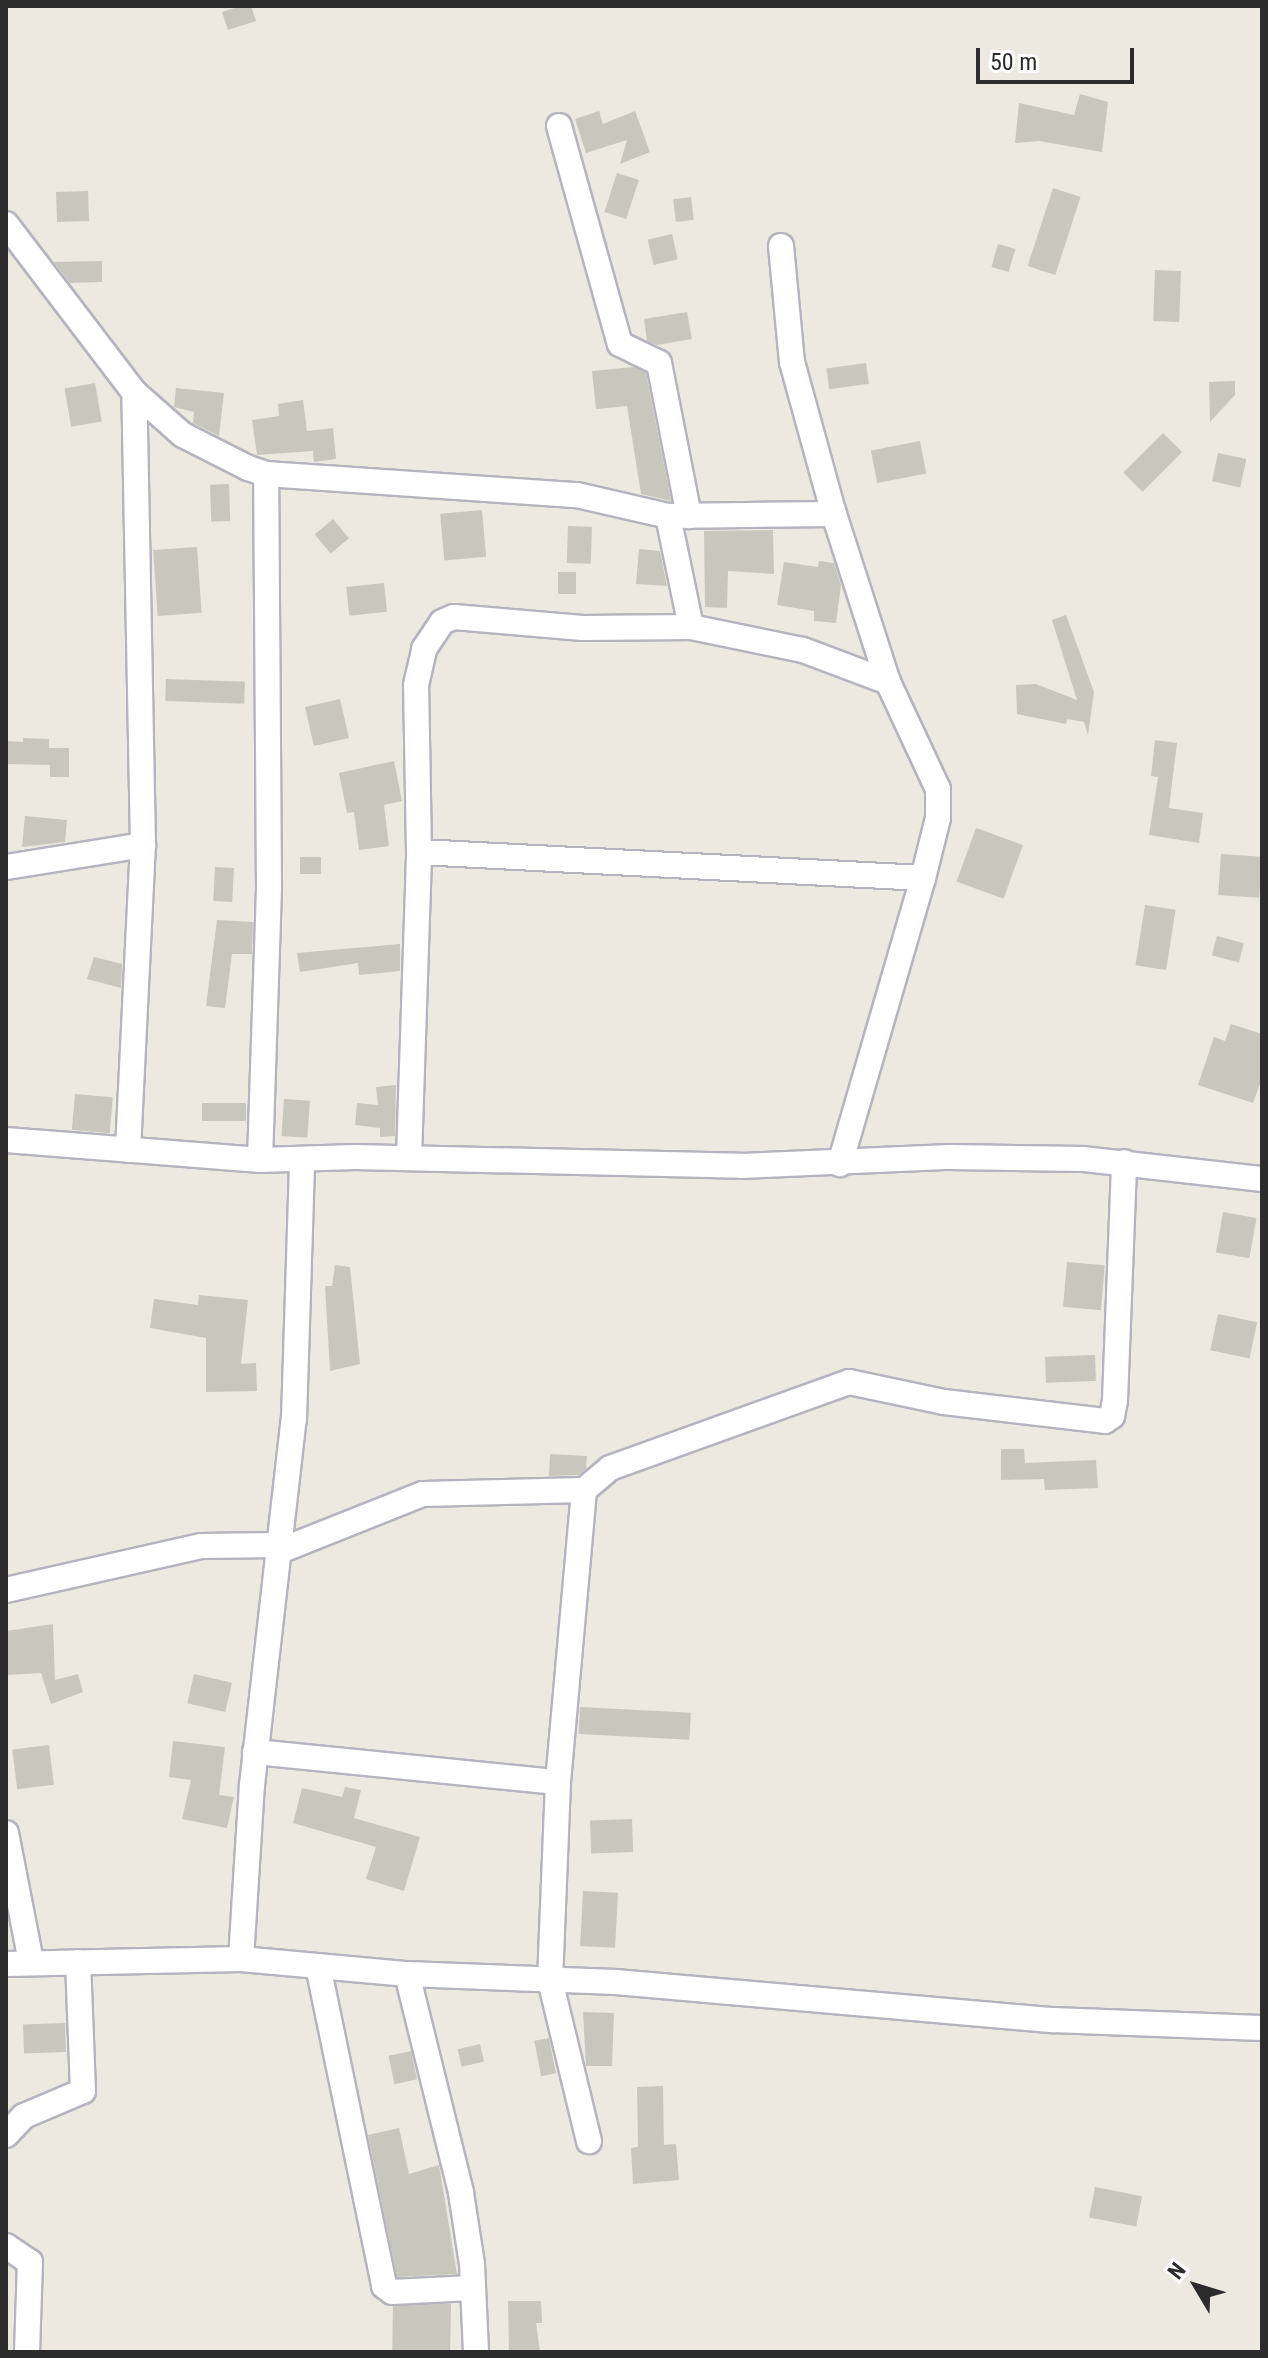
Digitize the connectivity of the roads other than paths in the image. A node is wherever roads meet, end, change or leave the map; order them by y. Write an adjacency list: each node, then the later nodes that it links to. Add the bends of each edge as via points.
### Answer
1 (559, 126): 7 (street, via 620,344 659,363)
2 (6, 224): 4 (street)
3 (781, 246): 6 (street, via 792,362)
4 (134, 392): 5 (street, via 183,435); 10 (street)
5 (266, 474): 7 (street, via 495,486 577,495); 17 (street, via 269,872)
6 (834, 514): 7 (street); 9 (street)
7 (678, 516): 8 (street)
8 (691, 627): 9 (street, via 803,650); 11 (street, via 583,628 454,617 442,622 424,649 416,685)
9 (888, 682): 13 (street, via 938,789 938,818)
10 (143, 845): 12 (street); 15 (street)
11 (419, 852): 13 (street); 16 (street)
12 (6, 867)
13 (923, 878): 20 (street)
14 (6, 1140): 15 (street)
15 (128, 1150): 17 (street)
16 (409, 1158): 18 (street); 20 (street)
17 (260, 1160): 18 (street)
18 (302, 1160): 23 (street, via 294,1419)
19 (1124, 1162): 20 (street, via 950,1157); 21 (street); 22 (street, via 1115,1400 1105,1421 944,1402 849,1382 610,1468)
20 (840, 1164)
21 (1262, 1179)
22 (584, 1490): 23 (street, via 423,1494); 26 (street)
23 (278, 1549): 24 (street, via 201,1546); 25 (street)
24 (6, 1590)
25 (255, 1752): 26 (street); 28 (street)
26 (558, 1782): 34 (street)
27 (6, 1833): 29 (street)
28 (241, 1959): 30 (street); 32 (street)
29 (31, 1962): 30 (street); 31 (street)
30 (78, 1962): 36 (street, via 83,2091 24,2116)
31 (6, 1964)
32 (318, 1966): 33 (street); 39 (street, via 384,2286 392,2292)
33 (407, 1974): 34 (street); 39 (street, via 461,2193)
34 (550, 1980): 35 (street, via 1052,2020); 37 (street)
35 (1262, 2028)
36 (6, 2135)
37 (589, 2141)
38 (6, 2246): 40 (street, via 30,2262)
39 (472, 2288): 41 (street)
40 (27, 2352)
41 (476, 2352)

